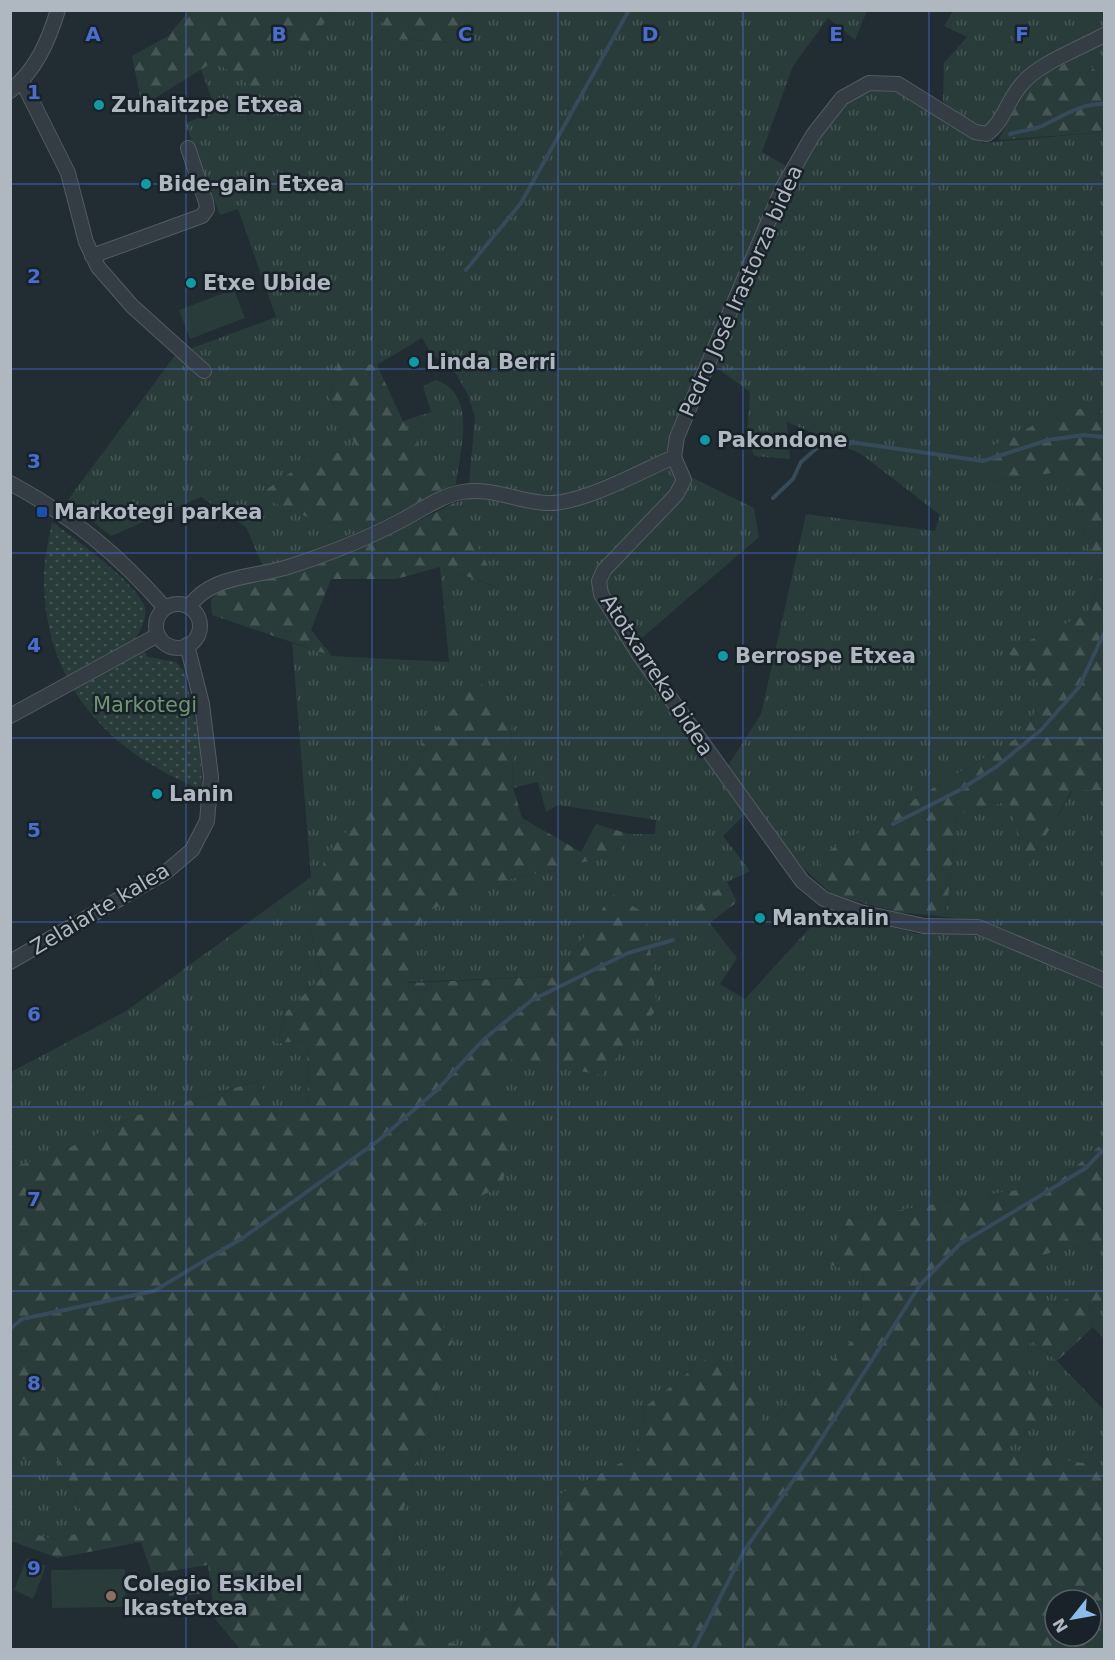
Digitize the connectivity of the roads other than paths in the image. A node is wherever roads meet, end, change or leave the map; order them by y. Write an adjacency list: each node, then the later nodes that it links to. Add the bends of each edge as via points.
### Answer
1 (58, 10): 3 (street, via 39,59)
2 (1104, 35): 8 (street, Pedro José Irastorza bidea, via 1031,75 1020,85 998,126 987,134 975,132 898,84 869,83 842,98 813,135 783,188 677,437)
3 (22, 81): 4 (street); 6 (street, via 68,173)
4 (10, 91)
5 (188, 148): 6 (street, via 206,202 207,210 202,216)
6 (92, 256): 7 (street, via 132,306)
7 (204, 371)
8 (674, 457): 10 (street, via 566,503 545,504 492,492 462,492 362,539 290,567 217,583 198,594); 16 (street, Atotxarreka bidea, via 684,480 676,495 604,570 599,581 601,594 704,748 802,881 824,899 860,912 924,926 978,927)
9 (10, 483): 11 (street, via 42,500 103,543)
10 (189, 607): 11 (street, via 177,604); 13 (street, via 198,617 199,630)
11 (165, 608): 12 (street, via 157,620)
12 (158, 635): 13 (street, via 167,645); 14 (street)
13 (187, 645): 15 (street, Zelaiarte kalea, via 202,704 211,777 207,821 192,850 166,872)
14 (10, 716)
15 (10, 962)
16 (1104, 980)

